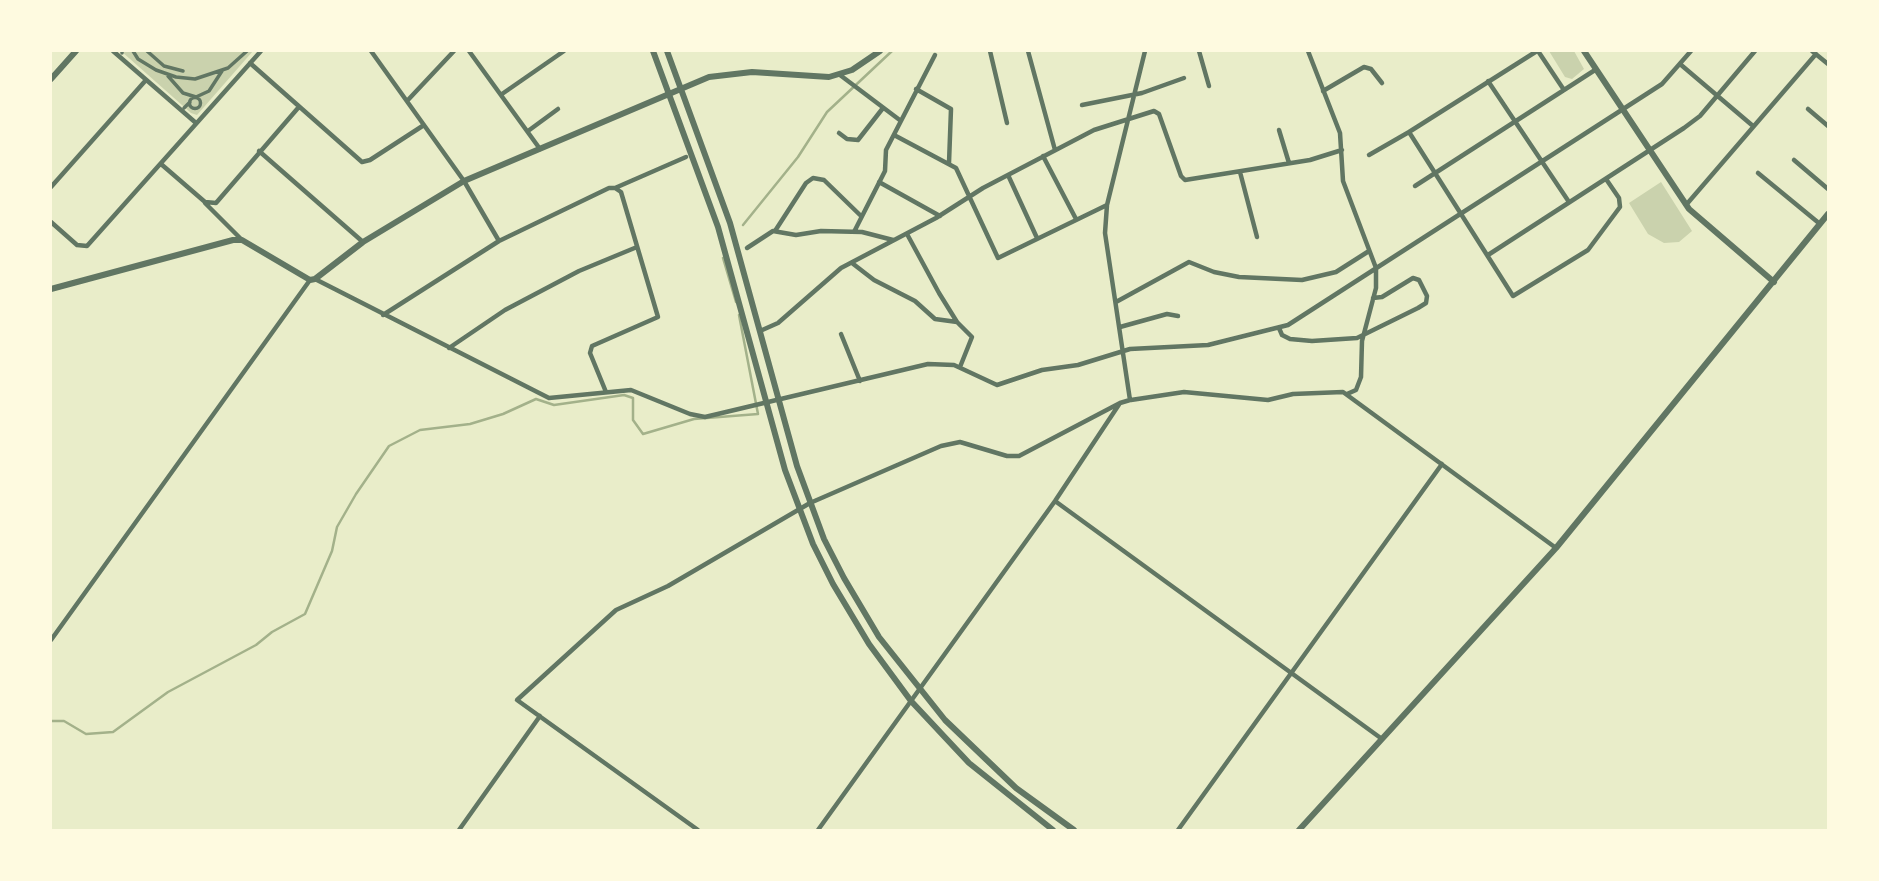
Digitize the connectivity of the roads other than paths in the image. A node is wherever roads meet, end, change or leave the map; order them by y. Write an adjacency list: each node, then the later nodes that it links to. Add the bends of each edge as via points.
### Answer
1 (76, 51): 34 (street)
2 (113, 51): 35 (street)
3 (133, 51): 31 (street)
4 (146, 51): 32 (street, via 163,66 183,70)
5 (247, 51): 29 (street)
6 (261, 51): 25 (street)
7 (371, 51): 48 (street)
8 (454, 51): 48 (street)
9 (469, 51): 44 (street)
10 (564, 51): 44 (street)
11 (653, 51): 43 (street)
12 (667, 51): 39 (street)
13 (880, 51): 30 (street)
14 (990, 51): 61 (street)
15 (1028, 51): 71 (street)
16 (1145, 51): 45 (street)
17 (1199, 51): 38 (street)
18 (1308, 51): 42 (street)
19 (1537, 51): 36 (street); 41 (street)
20 (1584, 51): 28 (street)
21 (1691, 51): 26 (street)
22 (1755, 51): 46 (street)
23 (1814, 52): 27 (street); 64 (street)
24 (935, 55): 40 (street)
25 (250, 63): 52 (street); 60 (street)
26 (1680, 64): 46 (street); 56 (street, via 1662,84)
27 (1828, 64)
28 (1595, 70): 41 (street); 56 (street)
29 (222, 71): 32 (street, via 204,78); 47 (street, via 212,89)
30 (841, 75): 39 (street, via 731,73); 53 (street)
31 (168, 76): 32 (street); 47 (street, via 183,93)
32 (184, 78)
33 (1184, 78): 45 (street)
34 (51, 79)
35 (146, 80): 60 (street); 91 (street)
36 (1488, 81): 59 (street); 67 (street)
37 (1382, 83): 42 (street, via 1364,67)
38 (1209, 86)
39 (682, 89): 43 (street); 131 (street, via 730,223)
40 (916, 89): 58 (street); 80 (street, via 951,109)
41 (1563, 90): 59 (street)
42 (1323, 91): 72 (street)
43 (670, 93): 70 (street); 142 (street, via 718,227)
44 (502, 94): 66 (street)
45 (1133, 95): 50 (street); 57 (street)
46 (1717, 95): 64 (street); 73 (street, via 1700,116)
47 (195, 97): 49 (street); 49 (street, via 201,108)
48 (407, 101): 62 (street)
49 (190, 102): 51 (street)
50 (1082, 105)
51 (184, 107)
52 (298, 108): 62 (street, via 362,162); 74 (street)
53 (883, 108): 58 (street); 68 (street, via 858,140)
54 (558, 109): 66 (street)
55 (1808, 109): 63 (street)
56 (1622, 110): 73 (street); 79 (street)
57 (1127, 120): 71 (street); 83 (street, via 1159,113 1185,180); 97 (street)
58 (901, 121): 69 (street)
59 (1515, 121): 79 (street); 84 (street)
60 (196, 123): 82 (street)
61 (1007, 123)
62 (424, 125): 88 (street)
63 (1828, 125)
64 (1753, 127): 98 (street)
65 (1279, 130): 81 (street)
66 (528, 131): 70 (street)
67 (1409, 132): 75 (street); 84 (street)
68 (839, 133)
69 (894, 135): 80 (street); 89 (street)
70 (540, 149): 88 (street)
71 (1055, 150): 76 (street)
72 (1342, 150): 81 (street); 117 (street, via 1343,181)
73 (1649, 150): 87 (street); 98 (street)
74 (259, 151): 95 (street, via 216,203); 114 (street)
75 (1369, 155)
76 (1043, 156): 86 (street); 103 (street)
77 (686, 157): 92 (street)
78 (1794, 160): 93 (street)
79 (1542, 162): 96 (street); 99 (street)
80 (949, 163): 94 (street)
81 (1289, 163): 83 (street)
82 (160, 164): 95 (street); 104 (street, via 86,247 77,246)
83 (1240, 172): 109 (street)
84 (1434, 172): 90 (street); 99 (street)
85 (1758, 173): 105 (street)
86 (1008, 175): 94 (street); 110 (street)
87 (1606, 179): 96 (street); 118 (street, via 1620,207 1585,252 1513,296)
88 (464, 181): 113 (street); 114 (street)
89 (879, 182): 101 (street); 102 (street)
90 (1415, 186)
91 (51, 187)
92 (615, 188): 113 (street); 115 (street, via 621,192)
93 (1828, 189)
94 (969, 197): 102 (street); 110 (street, via 998,258)
95 (205, 202): 111 (street)
96 (1569, 202): 118 (street)
97 (1107, 205): 103 (street); 125 (street, via 1105,233)
98 (1686, 205): 122 (street)
99 (1461, 214): 118 (street); 120 (street)
100 (1828, 214): 105 (street)
101 (860, 215): 106 (street, via 824,180 813,178); 107 (street)
102 (940, 216): 108 (street)
103 (1076, 219): 110 (street)
104 (51, 222)
105 (1820, 224): 122 (street)
106 (775, 231): 107 (street, via 796,235); 116 (street)
107 (854, 232): 112 (street)
108 (907, 234): 112 (street); 128 (street)
109 (1256, 237)
110 (1037, 238)
111 (242, 240): 121 (street); 123 (street)
112 (894, 240): 119 (street)
113 (499, 241): 126 (street)
114 (363, 242): 121 (street)
115 (637, 247): 134 (street, via 515,305); 138 (street, via 658,317 592,346 590,353)
116 (747, 248)
117 (1369, 251): 120 (street); 125 (street, via 1336,272 1306,280 1239,277 1189,261)
118 (1488, 255)
119 (852, 263): 128 (street, via 915,301 935,319); 131 (street, via 778,323)
120 (1376, 268): 124 (street); 130 (street)
121 (313, 280): 126 (street); 149 (street)
122 (1774, 282): 148 (street)
123 (51, 289)
124 (1373, 298): 133 (street); 133 (street, via 1413,278 1427,296 1418,308)
125 (1116, 302): 129 (street)
126 (383, 315): 134 (street)
127 (1178, 316): 129 (street, via 1167,314)
128 (957, 321): 136 (street, via 972,337)
129 (1120, 327): 135 (street)
130 (1279, 328): 133 (street, via 1287,338 1312,341); 135 (street, via 1208,345)
131 (760, 331): 140 (street)
132 (841, 334): 137 (street)
133 (1363, 335): 139 (street, via 1362,377 1356,390)
134 (448, 349): 138 (street, via 549,398)
135 (1124, 350): 136 (street, via 997,384); 141 (street)
136 (960, 367): 137 (street, via 928,364)
137 (860, 381): 140 (street)
138 (606, 391): 142 (street, via 631,390 698,416)
139 (1347, 394): 141 (street, via 1293,394 1268,400 1184,392); 144 (street)
140 (779, 400): 142 (street); 146 (street)
141 (1130, 400): 143 (street)
142 (767, 403): 147 (street)
143 (1120, 403): 145 (street); 146 (street, via 1019,456 960,442 941,446)
144 (1443, 464): 148 (street); 150 (street)
145 (1055, 501): 150 (street); 151 (street)
146 (810, 503): 147 (street); 151 (street, via 844,578)
147 (800, 510): 152 (street, via 833,584); 153 (street, via 617,610 517,700)
148 (1556, 548): 154 (street)
149 (51, 640)
150 (1291, 672): 154 (street); 160 (street)
151 (918, 690): 152 (street); 159 (street, via 978,754)
152 (911, 701): 157 (street); 158 (street, via 969,763)
153 (540, 716): 155 (street); 156 (street)
154 (1382, 739): 161 (street)
155 (458, 830)
156 (698, 830)
157 (818, 830)
158 (1053, 830)
159 (1074, 830)
160 (1178, 830)
161 (1299, 830)

